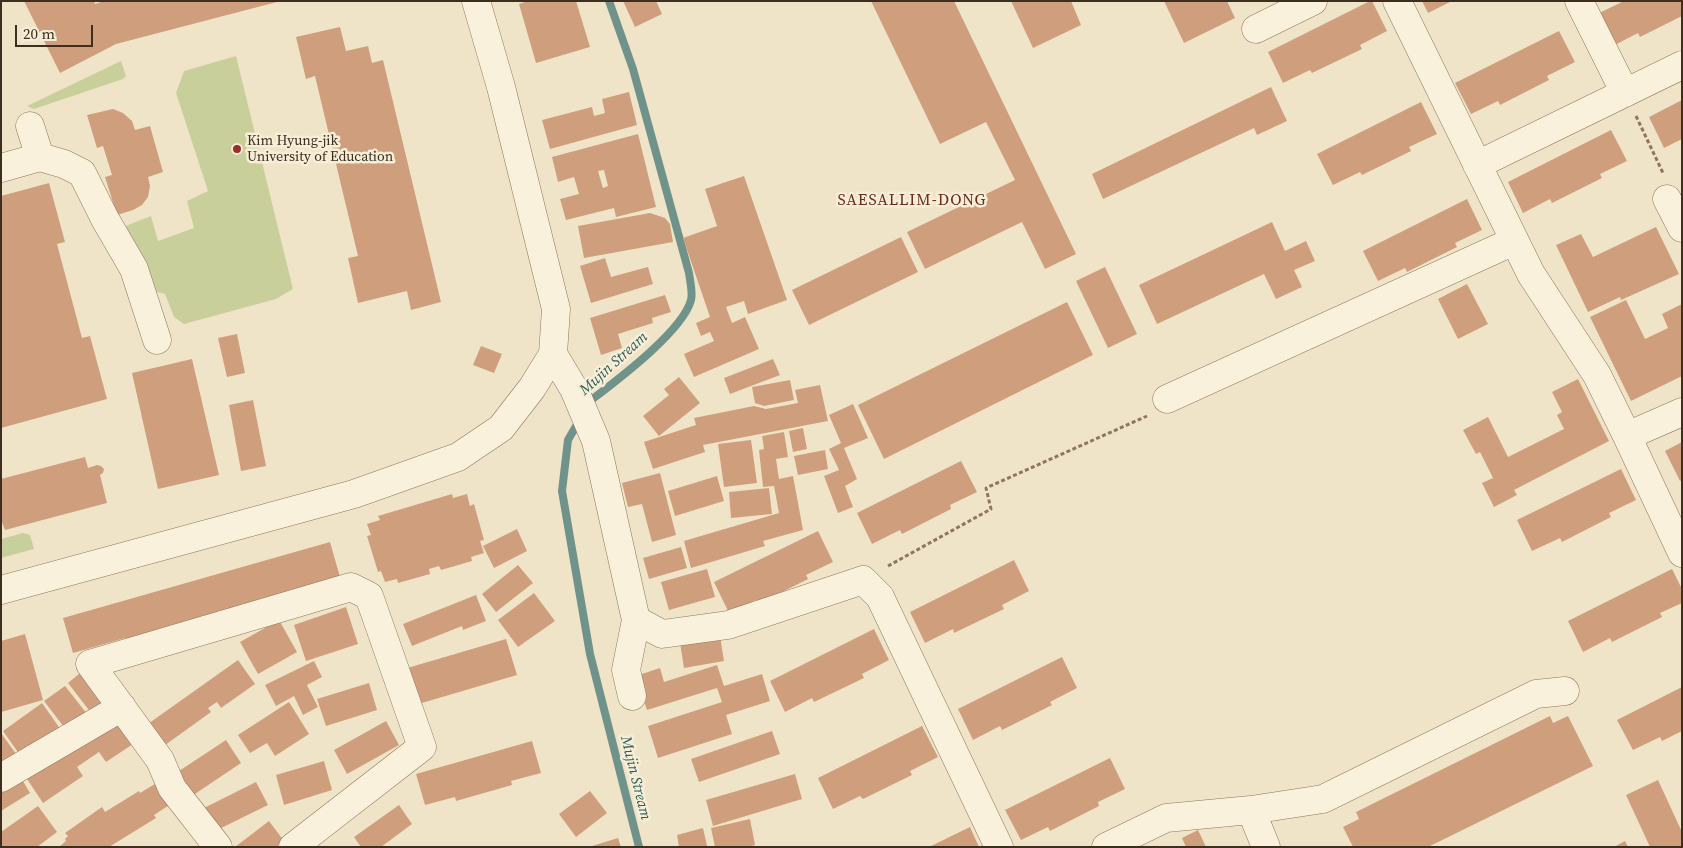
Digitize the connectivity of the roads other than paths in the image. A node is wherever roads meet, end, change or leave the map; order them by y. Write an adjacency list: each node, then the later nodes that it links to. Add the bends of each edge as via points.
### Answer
1 (476, 1): 16 (street, via 501,87 556,309)
2 (1313, 1): 5 (street)
3 (1398, 1): 10 (street)
4 (1579, 1): 7 (street)
5 (1256, 29)
6 (1682, 65): 7 (street)
7 (1625, 92): 10 (street)
8 (30, 126): 9 (street)
9 (40, 157): 11 (street); 15 (street, via 82,173 134,269)
10 (1477, 165): 14 (street)
11 (1, 168)
12 (1667, 199): 13 (street)
13 (1682, 228)
14 (1514, 241): 17 (street); 19 (street, via 1531,274 1597,375)
15 (157, 340)
16 (553, 354): 21 (street, via 501,428 458,457 354,494); 22 (street, via 574,389 596,442)
17 (1167, 399)
18 (1682, 412): 19 (street)
19 (1627, 436): 20 (street)
20 (1682, 554)
21 (1, 590)
22 (636, 620): 24 (street, via 626,670); 30 (street, via 662,634 728,625 863,580 880,598)
23 (1565, 691): 27 (street, via 1536,694 1323,799)
24 (632, 696)
25 (122, 707): 26 (street); 28 (street, via 160,760 172,788); 29 (street, via 90,664 351,587 369,596 422,747)
26 (1, 778)
27 (1251, 810): 31 (street, via 1166,818); 32 (street)
28 (218, 847)
29 (293, 847)
30 (999, 847)
31 (1106, 847)
32 (1266, 847)

